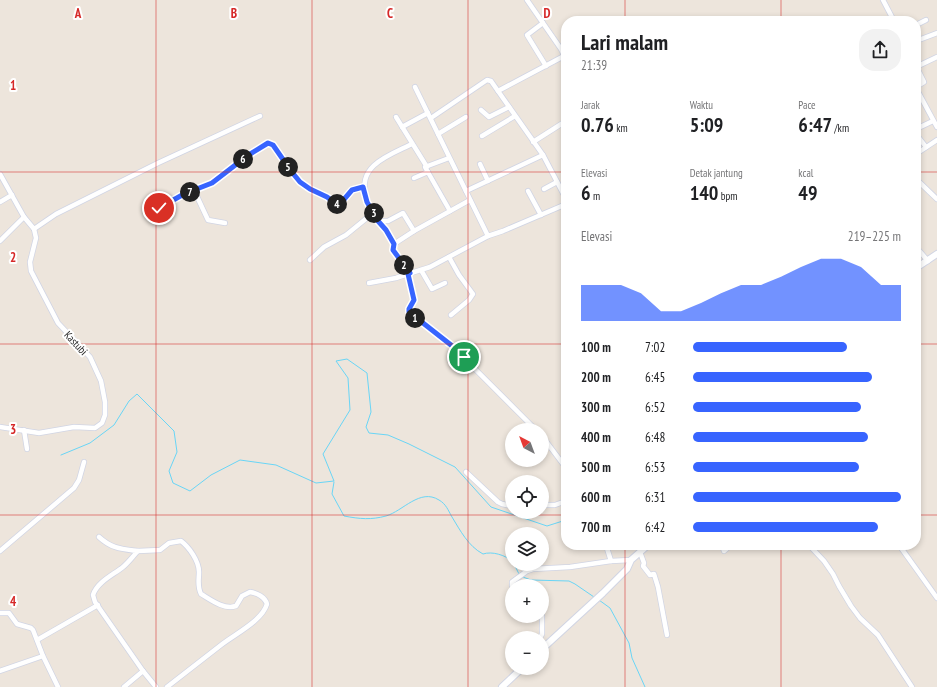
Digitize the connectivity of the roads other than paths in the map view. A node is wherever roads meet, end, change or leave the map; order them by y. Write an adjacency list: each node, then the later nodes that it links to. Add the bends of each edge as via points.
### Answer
1 (527, 0): 6 (street)
2 (883, 0): 3 (street)
3 (891, 16)
4 (926, 20): 5 (street)
5 (921, 22)
6 (543, 23): 9 (street); 13 (street, via 527,35)
7 (937, 33): 8 (street)
8 (921, 39)
9 (561, 50)
10 (937, 57): 12 (street)
11 (561, 60): 13 (street)
12 (921, 64)
13 (546, 66): 17 (street)
14 (921, 76): 15 (street, via 924,82)
15 (921, 84)
16 (416, 87): 21 (street)
17 (498, 91): 19 (street); 21 (street, via 492,81 487,80)
18 (921, 97): 26 (street)
19 (509, 107): 20 (street, via 489,117); 23 (street)
20 (481, 110)
21 (430, 115): 28 (street); 31 (street)
22 (260, 116): 66 (street, via 56,214)
23 (515, 116): 32 (street); 35 (street)
24 (396, 117): 28 (street)
25 (466, 117): 31 (street)
26 (933, 121): 29 (street); 30 (street)
27 (561, 124): 35 (street)
28 (402, 127): 36 (street)
29 (921, 127)
30 (937, 127)
31 (438, 134): 40 (street)
32 (482, 136)
33 (921, 140): 37 (street)
34 (937, 140): 37 (street)
35 (533, 142): 39 (street)
36 (412, 144): 42 (street); 48 (street, via 373,165 366,175)
37 (926, 146): 38 (street)
38 (921, 150)
39 (543, 156): 45 (street); 46 (street)
40 (449, 158): 42 (street); 52 (street)
41 (480, 164): 45 (street)
42 (425, 169): 44 (street); 60 (street)
43 (0, 174): 54 (street)
44 (414, 178)
45 (488, 181): 52 (street)
46 (558, 182): 49 (street); 50 (street)
47 (921, 185): 55 (street)
48 (363, 187): 51 (street, via 352,190 338,205 300,182 271,143 247,156 218,179); 61 (street, via 367,202)
49 (561, 188)
50 (544, 189)
51 (194, 190): 59 (street); 65 (street, via 208,220)
52 (466, 191): 56 (street)
53 (528, 191): 62 (street)
54 (12, 195): 57 (street); 63 (street)
55 (937, 199)
56 (470, 200): 60 (street); 68 (street)
57 (0, 202)
58 (561, 208): 62 (street)
59 (157, 209)
60 (450, 211): 67 (street)
61 (374, 213): 64 (street); 74 (street, via 346,235 324,247)
62 (542, 215): 68 (street)
63 (24, 217): 66 (street); 69 (street)
64 (378, 221): 67 (street, via 388,221 404,213); 70 (street)
65 (225, 223)
66 (34, 229): 84 (street, Kastubi, via 36,238 30,262 32,271 57,321 90,357 101,381 105,402 102,423 98,427 68,428 39,433)
67 (414, 231): 70 (street)
68 (488, 236): 73 (street)
69 (0, 241)
70 (394, 244): 78 (street, via 393,250)
71 (921, 253): 75 (street)
72 (937, 254): 75 (main road)
73 (448, 257): 77 (street); 81 (street, via 473,294)
74 (310, 260)
75 (928, 261): 76 (main road)
76 (921, 265)
77 (421, 270): 78 (street); 80 (street, via 432,289)
78 (409, 273): 79 (street); 82 (street, via 414,300 409,312 451,345)
79 (368, 283)
80 (445, 283)
81 (451, 315)
82 (529, 423)
83 (0, 426): 84 (street, Kastubi)
84 (24, 430): 86 (street)
85 (549, 445): 87 (street)
86 (27, 449)
87 (561, 461)
88 (84, 462): 98 (street, via 74,488)
89 (466, 472): 92 (street, via 498,502)
90 (561, 502): 91 (street)
91 (549, 504)
92 (505, 505)
93 (99, 537): 99 (street, via 112,546)
94 (608, 550): 102 (street)
95 (642, 550): 100 (main road)
96 (814, 550): 119 (street, via 833,574 850,606 878,635)
97 (903, 550): 104 (street)
98 (0, 551)
99 (138, 551): 105 (street, via 98,587 93,595); 117 (street, via 160,550 169,543 181,540 191,551 198,566 198,586 201,594 224,607 236,606 242,596 250,592 263,598 267,604 248,626)
100 (640, 552): 101 (main road); 107 (street, via 643,566 650,575 654,574)
101 (631, 560): 102 (street); 109 (main road, via 627,569)
102 (611, 561): 103 (street, via 533,569)
103 (516, 579)
104 (937, 598)
105 (98, 604): 108 (street); 112 (street)
106 (0, 613): 108 (street, via 9,613 17,624 31,628)
107 (667, 635)
108 (37, 640): 110 (street)
109 (549, 643)
110 (43, 656): 111 (street); 114 (street)
111 (0, 671)
112 (143, 671): 115 (street); 116 (street)
113 (515, 675): 118 (main road)
114 (58, 687)
115 (124, 687)
116 (156, 687)
117 (167, 687)
118 (502, 687)
119 (912, 687)

